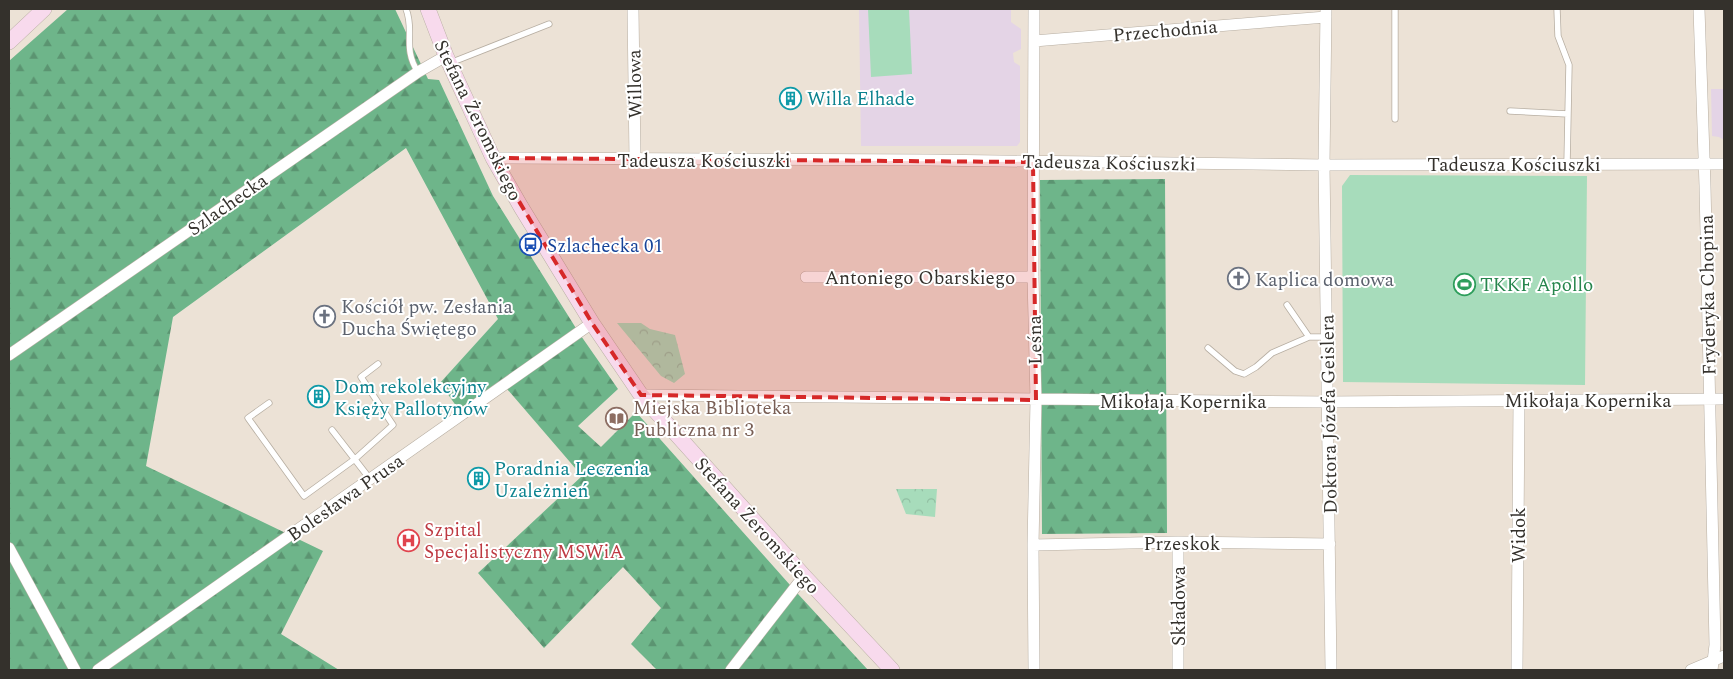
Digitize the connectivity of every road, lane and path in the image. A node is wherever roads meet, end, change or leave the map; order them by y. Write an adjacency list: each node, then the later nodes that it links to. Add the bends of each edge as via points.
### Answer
1 (44, 9): 12 (main road)
2 (406, 9): 14 (lane, via 410,25 410,56)
3 (428, 9): 13 (main road, Stefana Żeromskiego)
4 (633, 9): 19 (street, Willowa)
5 (1034, 9): 11 (street, Leśna)
6 (1395, 9): 17 (lane)
7 (1557, 9): 16 (lane, via 1558,36 1569,66)
8 (1699, 9): 22 (street, Fryderyka Chopina)
9 (1326, 13): 11 (street, Przechodnia); 24 (street, Doktora Józefa Geislera)
10 (549, 24): 13 (lane)
11 (1034, 41): 20 (street, Leśna)
12 (9, 42)
13 (448, 59): 14 (street, Szlachecka); 18 (main road, Stefana Żeromskiego)
14 (418, 72): 32 (street, Szlachecka)
15 (1510, 111): 16 (lane)
16 (1568, 114): 21 (lane)
17 (1395, 120)
18 (493, 158): 19 (street, Tadeusza Kościuszki); 28 (main road, Stefana Żeromskiego)
19 (635, 160): 20 (street, Tadeusza Kościuszki)
20 (1033, 162): 24 (street, Tadeusza Kościuszki); 26 (street, Leśna)
21 (1567, 164): 22 (street, Tadeusza Kościuszki); 24 (street, Tadeusza Kościuszki)
22 (1703, 164): 23 (street, Tadeusza Kościuszki); 36 (street, Fryderyka Chopina)
23 (1724, 164)
24 (1324, 165): 30 (street, Doktora Józefa Geislera)
25 (806, 277): 26 (street, Antoniego Obarskiego)
26 (1033, 277): 37 (street, Leśna)
27 (1288, 306): 29 (lane)
28 (592, 323): 34 (main road, Stefana Żeromskiego); 43 (street, Bolesława Prusa)
29 (1309, 337): 30 (lane); 31 (lane, via 1272,353 1244,374)
30 (1327, 337): 40 (street, Doktora Józefa Geislera)
31 (1208, 348)
32 (9, 355)
33 (378, 364): 42 (lane, via 361,377 393,425)
34 (641, 395): 37 (street, Mikołaja Kopernika); 48 (main road, Stefana Żeromskiego)
35 (1724, 398): 36 (street, Mikołaja Kopernika)
36 (1709, 399): 38 (street, Mikołaja Kopernika); 49 (street, Fryderyka Chopina)
37 (1036, 400): 40 (street, Mikołaja Kopernika); 46 (street, Leśna)
38 (1519, 400): 40 (street, Mikołaja Kopernika); 57 (street, Widok)
39 (270, 402): 42 (lane, via 248,418 304,496)
40 (1328, 402): 45 (street, Doktora Józefa Geislera)
41 (332, 430): 42 (lane)
42 (355, 459): 43 (lane)
43 (370, 479): 51 (street, Bolesława Prusa)
44 (1178, 542): 45 (street, Przeskok); 46 (street, Przeskok); 55 (street, Składowa)
45 (1330, 544): 56 (street, Doktora Józefa Geislera)
46 (1033, 545): 54 (street, Leśna)
47 (9, 548): 50 (street)
48 (804, 576): 52 (street); 53 (main road, Stefana Żeromskiego)
49 (1716, 662): 58 (street)
50 (75, 670)
51 (98, 670)
52 (731, 670)
53 (892, 670)
54 (1034, 670)
55 (1178, 670)
56 (1331, 670)
57 (1518, 670)
58 (1691, 670)

